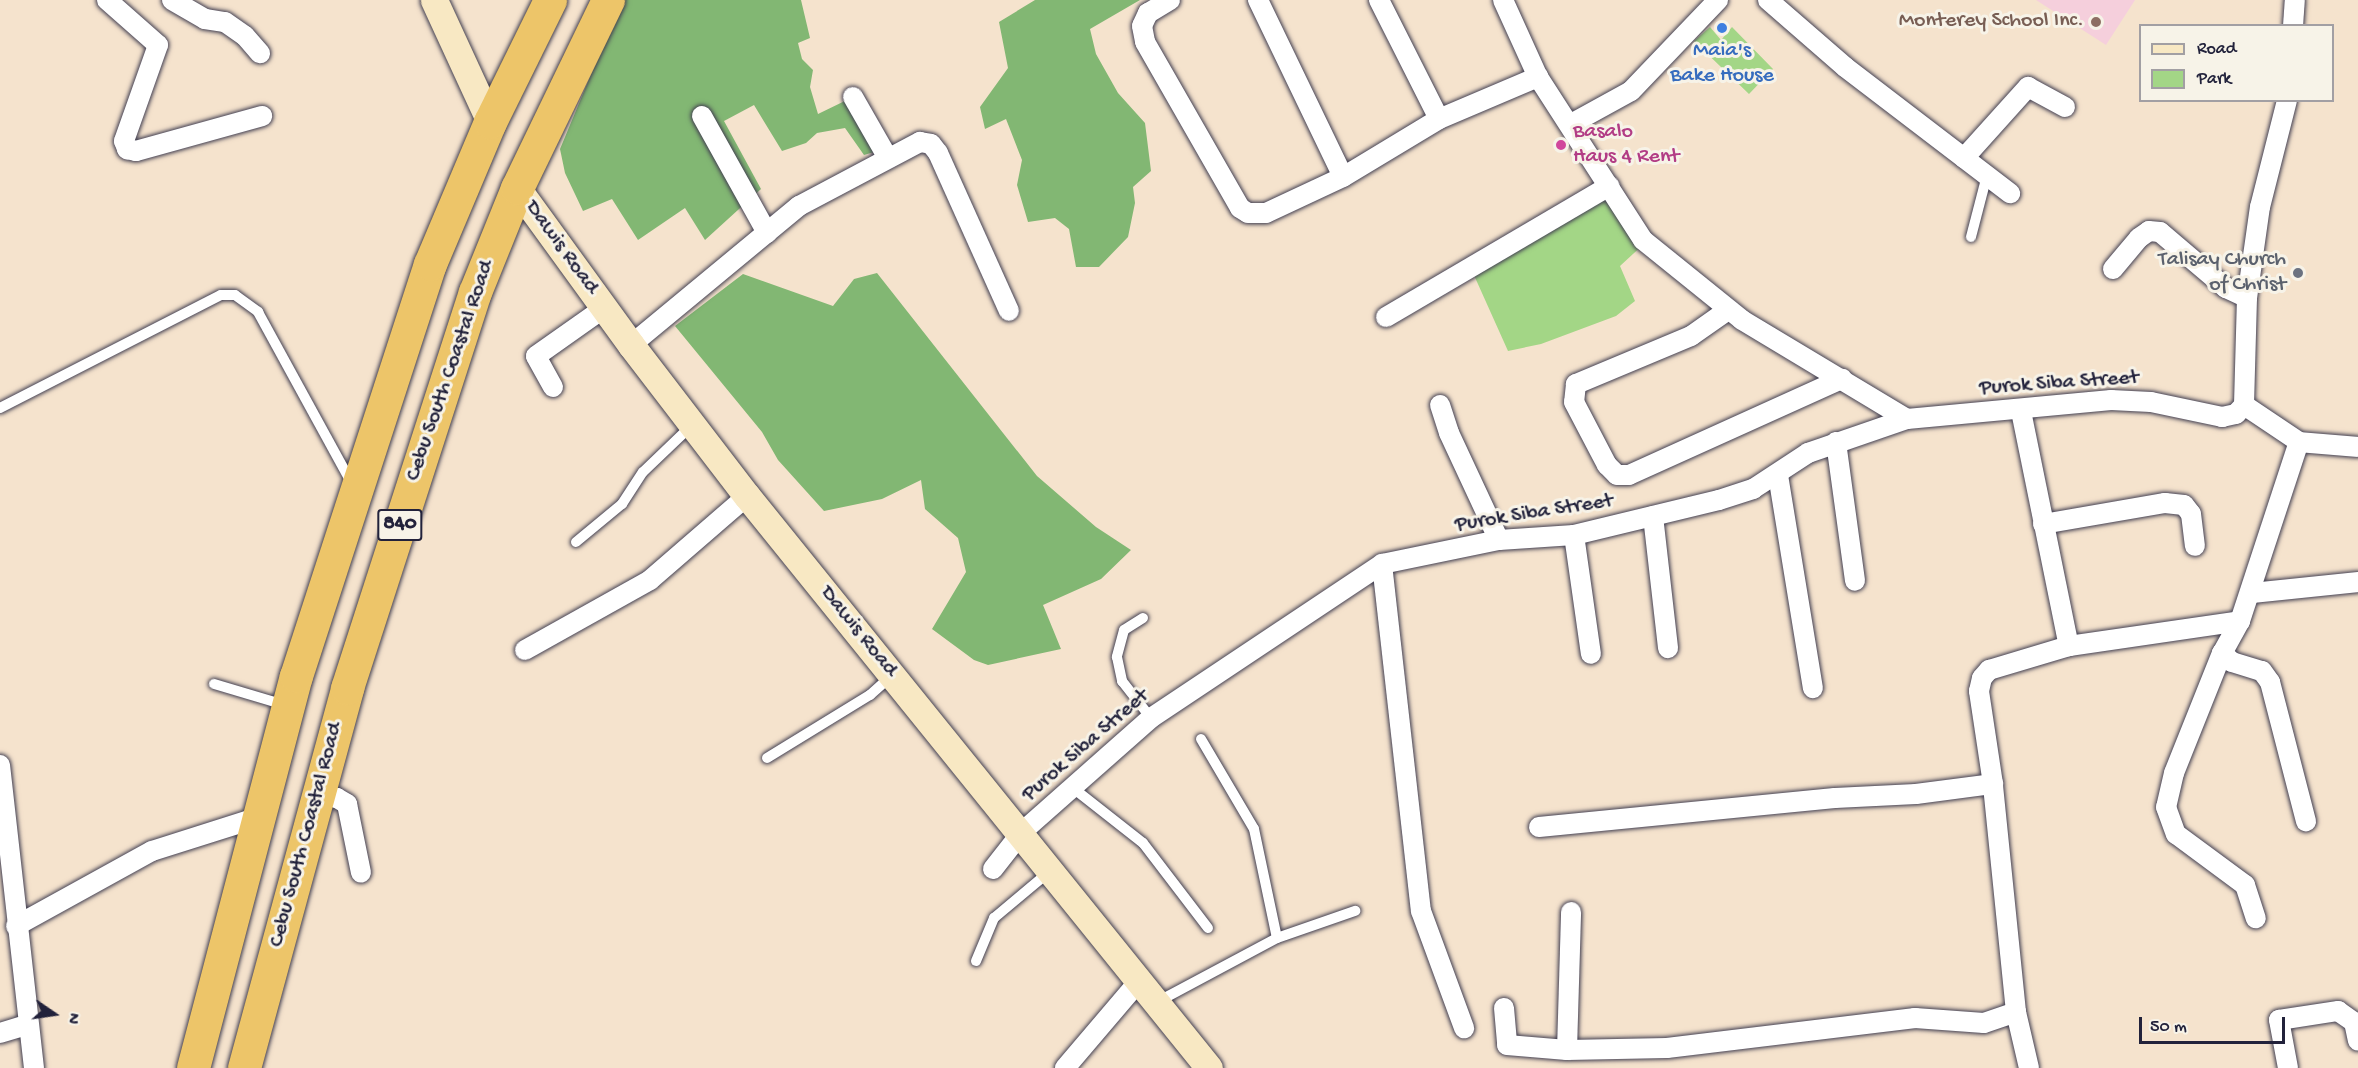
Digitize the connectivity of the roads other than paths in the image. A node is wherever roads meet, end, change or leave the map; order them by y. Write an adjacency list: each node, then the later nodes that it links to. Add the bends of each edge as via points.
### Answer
1 (107, 0): 19 (street, via 158,45 124,141 127,149 136,151)
2 (172, 0): 14 (street, via 205,19 225,22 245,36)
3 (434, 0): 22 (street)
4 (550, 0): 22 (highway, 840)
5 (608, 0): 29 (highway, Cebu South Coastal Road / 840)
6 (1257, 0): 27 (street)
7 (1379, 0): 21 (street)
8 (1503, 0): 15 (street)
9 (1718, 0): 23 (street, via 1631,91)
10 (1768, 0): 25 (street, via 1845,67)
11 (2295, 0): 13 (street)
12 (1164, 2): 27 (street, via 1144,19 1145,42 1240,208 1248,213 1266,213)
13 (2293, 24)
14 (260, 54)
15 (1538, 77): 21 (street); 23 (street)
16 (853, 97): 24 (street)
17 (2286, 102): 34 (street, via 2260,207)
18 (2066, 107): 25 (street, via 2028,87)
19 (262, 116)
20 (702, 116): 31 (street)
21 (1439, 119): 27 (street)
22 (490, 122): 52 (highway, 840, via 430,264)
23 (1571, 124): 28 (street)
24 (888, 158): 31 (street, via 799,206); 37 (street, via 920,142 931,144)
25 (1964, 158): 26 (street)
26 (1987, 176): 30 (street); 32 (lane)
27 (1343, 177)
28 (1609, 186): 36 (street, via 1643,240); 38 (street)
29 (517, 188): 35 (street, Dawis Road); 81 (highway, Cebu South Coastal Road / 840, via 472,304 347,688)
30 (2010, 193)
31 (766, 233): 39 (street)
32 (1971, 237)
33 (2113, 269): 34 (street, via 2139,238 2149,231 2160,232 2226,288)
34 (2247, 298): 43 (street)
35 (604, 308): 39 (street, Dawis Road); 41 (street, via 536,356)
36 (1728, 310): 40 (street); 40 (street, via 1690,336 1576,384 1574,402 1607,465 1617,475 1629,475)
37 (1009, 311)
38 (1386, 317)
39 (631, 345): 47 (street, Dawis Road)
40 (1842, 379): 46 (street)
41 (553, 387)
42 (1440, 405): 57 (street)
43 (2244, 405): 45 (street, Purok Siba Street, via 2236,414 2222,417 2151,402 2111,400); 49 (street)
44 (0, 408): 52 (lane, via 221,294 235,295 258,312)
45 (2021, 411): 46 (street, Purok Siba Street); 55 (street)
46 (1907, 419): 48 (street, Purok Siba Street)
47 (692, 425): 53 (street, Dawis Road); 58 (lane, via 643,472 622,504)
48 (1836, 442): 51 (street, Purok Siba Street, via 1808,453); 61 (street)
49 (2299, 442): 50 (street); 63 (street)
50 (2358, 447)
51 (1778, 475): 54 (street, Purok Siba Street, via 1719,500); 73 (street)
52 (356, 492): 74 (highway, 840)
53 (747, 496): 68 (street, via 650,580); 71 (street, Dawis Road)
54 (1653, 516): 56 (street, Purok Siba Street); 67 (street)
55 (2043, 524): 59 (street, via 2165,503 2184,505 2191,514); 66 (street)
56 (1574, 536): 57 (street, Purok Siba Street); 70 (street)
57 (1499, 540): 60 (street, Purok Siba Street)
58 (576, 542)
59 (2195, 546)
60 (1382, 564): 75 (street, Purok Siba Street); 102 (street, via 1421,911)
61 (1855, 581)
62 (2358, 582): 63 (street)
63 (2252, 593): 65 (street)
64 (1143, 618): 75 (lane, via 1124,630 1116,657 1122,681)
65 (2240, 621): 66 (street); 69 (street)
66 (2069, 646): 79 (street, via 1989,670 1982,678 1979,691)
67 (1668, 648)
68 (525, 650)
69 (2222, 653): 83 (street, via 2232,662 2262,671 2270,682); 92 (street, via 2174,774 2166,807 2176,834 2245,885)
70 (1591, 654)
71 (892, 675): 77 (lane, via 870,695); 85 (street, Dawis Road)
72 (214, 684): 74 (lane)
73 (1813, 688)
74 (288, 706): 82 (highway, 840)
75 (1151, 718): 80 (street, Purok Siba Street)
76 (1201, 739): 95 (lane, via 1254,829)
77 (767, 758)
78 (0, 765): 89 (street)
79 (1993, 784): 84 (street); 100 (street)
80 (1073, 788): 85 (street, Purok Siba Street); 94 (lane, via 1143,843)
81 (318, 795): 88 (street, via 347,804); 108 (highway, Cebu South Coastal Road / 840)
82 (259, 817): 93 (street, via 152,851); 107 (highway, 840)
83 (2306, 821)
84 (1539, 826)
85 (1023, 832): 86 (street, Purok Siba Street); 87 (street, Dawis Road)
86 (993, 869)
87 (1052, 869): 96 (lane, via 994,918); 97 (street, Dawis Road)
88 (361, 873)
89 (6, 897): 93 (street)
90 (1355, 911): 95 (lane)
91 (1571, 912): 105 (street)
92 (2256, 918)
93 (16, 926): 101 (street)
94 (1208, 928)
95 (1277, 938): 98 (lane)
96 (976, 961)
97 (1140, 980): 98 (street, Dawis Road); 109 (street)
98 (1159, 1001): 110 (street, Dawis Road)
99 (1504, 1008): 105 (street, via 1507,1045)
100 (2016, 1012): 105 (street, via 1984,1023 1915,1018 1667,1048); 111 (street)
101 (27, 1025): 103 (street); 106 (street)
102 (1464, 1028)
103 (0, 1033)
104 (2358, 1041): 112 (street, via 2354,1022 2338,1011 2280,1020)
105 (1567, 1050)
106 (34, 1068)
107 (193, 1068)
108 (244, 1068)
109 (1065, 1068)
110 (1209, 1068)
111 (2029, 1068)
112 (2288, 1068)

